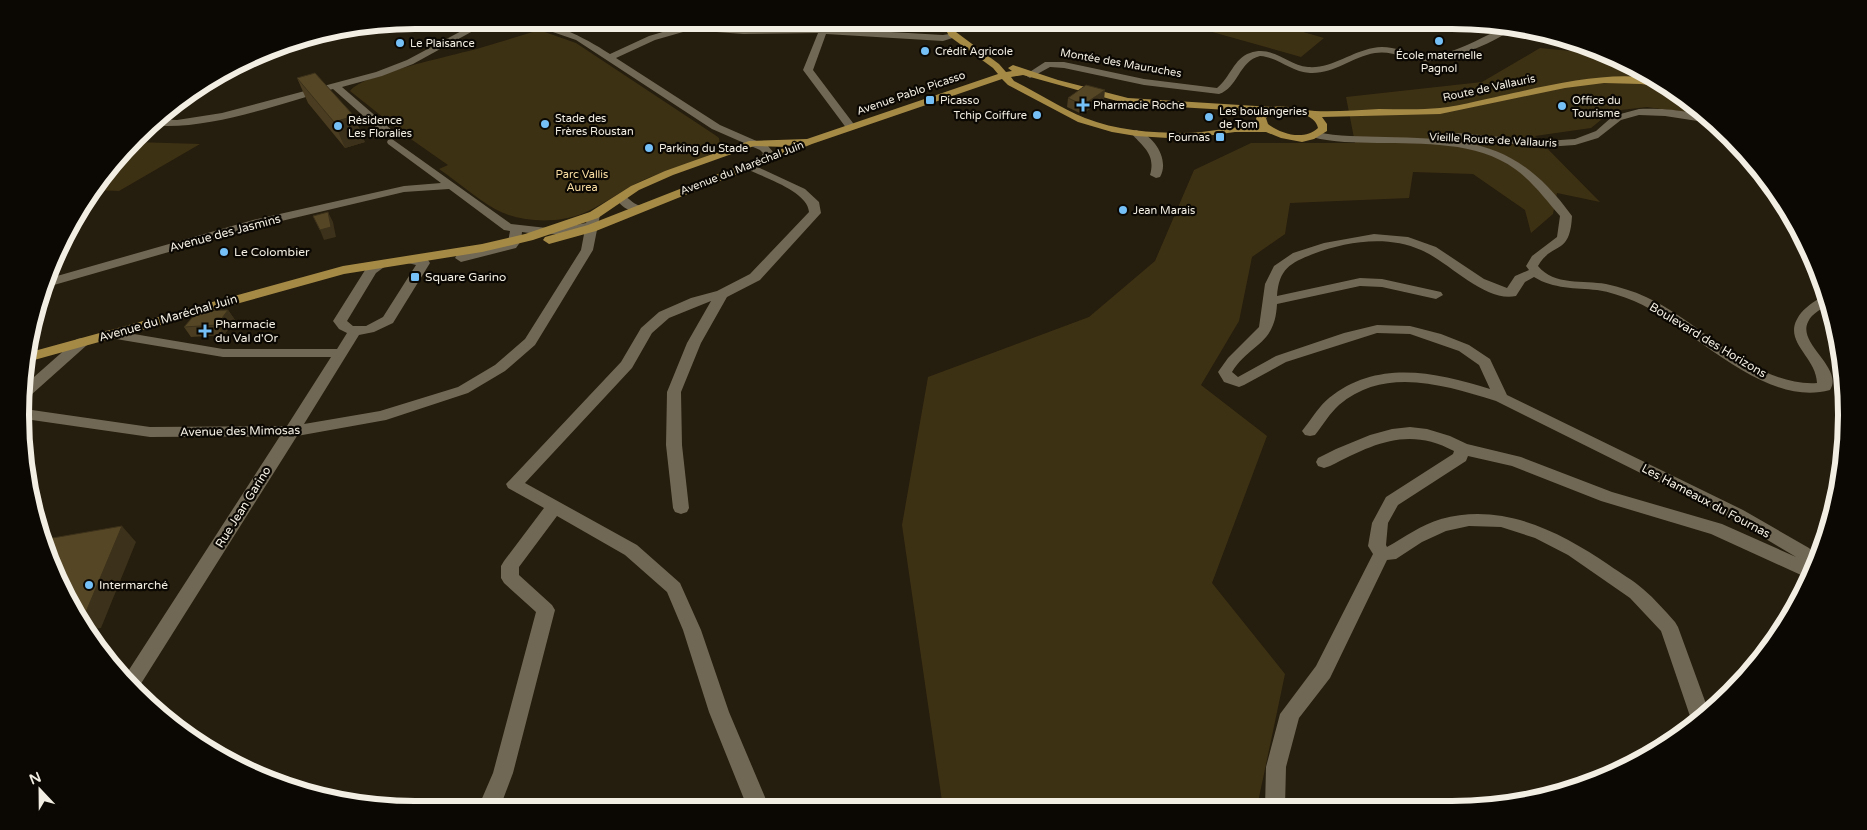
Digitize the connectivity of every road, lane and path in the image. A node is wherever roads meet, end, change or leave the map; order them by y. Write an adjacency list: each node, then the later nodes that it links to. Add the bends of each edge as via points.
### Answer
1 (472, 29): 17 (street, via 410,62)
2 (550, 29): 13 (street, via 579,38)
3 (686, 29): 13 (street, via 652,38)
4 (708, 29): 7 (street)
5 (887, 29): 11 (street)
6 (950, 29): 12 (main road)
7 (803, 30): 8 (street)
8 (823, 31): 11 (street); 24 (street, via 808,70)
9 (1484, 31): 10 (street)
10 (1498, 33): 14 (street, Montée des Mauruches, via 1435,59 1375,50 1315,70 1301,69 1268,53 1253,54 1242,61 1226,87 1219,91 1144,82 1064,65 1048,64)
11 (910, 36): 12 (street)
12 (955, 36): 14 (main road); 15 (main road, Route de Vallauris)
13 (610, 57): 23 (street)
14 (1026, 74): 15 (main road, Avenue Pablo Picasso); 19 (main road, via 1128,101)
15 (1004, 75): 24 (main road, Avenue Pablo Picasso); 27 (main road, Route de Vallauris, via 1011,83 1082,120)
16 (1649, 83): 20 (main road, Route de Vallauris, via 1604,80 1566,85 1440,111)
17 (335, 86): 22 (street, via 223,116); 35 (street)
18 (1660, 89): 26 (main road, Route de Vallauris, via 1612,84 1594,86 1447,116 1350,116)
19 (1273, 110): 20 (main road, via 1288,109); 25 (main road, via 1261,118)
20 (1310, 114): 26 (main road, via 1319,118)
21 (1701, 120): 26 (street, Vieille Route de Vallauris, via 1628,113 1616,118 1600,134 1576,142 1545,144 1463,136 1412,136)
22 (163, 122)
23 (716, 127): 30 (street); 32 (street, via 729,145)
24 (851, 127): 29 (main road, Avenue Pablo Picasso)
25 (1268, 129): 26 (main road, Route de Vallauris, via 1292,137); 28 (main road, Route de Vallauris, via 1246,128)
26 (1321, 129): 49 (street, via 1332,138 1485,149 1510,160 1566,216 1562,240 1535,258)
27 (1136, 133): 28 (main road, Route de Vallauris); 31 (street)
28 (1167, 136): 31 (street)
29 (808, 142): 30 (main road, Avenue du Maréchal Juin); 33 (main road, Avenue du Maréchal Juin)
30 (753, 143): 32 (main road, Avenue du Maréchal Juin); 33 (street, via 769,154)
31 (1154, 149): 36 (street)
32 (725, 153): 39 (main road, Avenue du Maréchal Juin, via 636,188)
33 (765, 160): 34 (main road, Avenue du Maréchal Juin)
34 (749, 166): 40 (main road, Avenue du Maréchal Juin); 51 (street, via 812,201 815,214 755,277)
35 (428, 169): 37 (street); 38 (street, Avenue des Jasmins)
36 (1156, 175)
37 (449, 186): 38 (street, Avenue des Jasmins); 41 (street)
38 (404, 189): 50 (street, Avenue des Jasmins, via 253,224)
39 (622, 198): 40 (street, via 628,206); 42 (main road, Avenue du Maréchal Juin)
40 (637, 208): 42 (street, Avenue du Maréchal Juin)
41 (499, 221): 43 (street); 45 (street, via 502,234)
42 (593, 222): 43 (street, via 543,224); 44 (street, Avenue du Maréchal Juin, via 566,231); 46 (main road, Avenue du Maréchal Juin, via 535,244); 64 (street, Avenue des Mimosas, via 587,250 530,342 500,368 463,390 381,416)
43 (515, 231): 44 (main road, Avenue du Maréchal Juin); 45 (main road, Avenue du Maréchal Juin); 46 (street, via 509,247)
44 (546, 232)
45 (482, 248): 47 (main road, Avenue du Maréchal Juin)
46 (461, 258): 47 (main road, Avenue du Maréchal Juin)
47 (418, 261): 48 (main road, Avenue du Maréchal Juin); 55 (street, via 388,320 379,326)
48 (376, 267): 55 (street, via 340,320 342,325); 56 (main road, Avenue du Maréchal Juin, via 310,279)
49 (1534, 272): 53 (street, via 1520,280 1511,293 1498,292 1433,251 1413,242 1384,237 1321,247 1295,255 1278,269 1270,286); 54 (street, Boulevard des Horizons, via 1550,280 1604,287 1633,296 1759,373 1814,389 1824,387 1826,380 1801,338 1800,325 1806,312)
50 (52, 282)
51 (722, 294): 67 (street, via 696,300 664,315 646,331 627,365 514,484); 68 (street, via 694,343 674,392 674,446)
52 (1436, 295): 53 (street, via 1382,283 1360,282)
53 (1271, 301): 61 (street, via 1264,334 1231,361 1225,372 1229,379 1239,382 1281,359 1348,336 1377,329 1410,330 1464,348 1485,362)
54 (1821, 303)
55 (355, 331): 58 (street, Rue Jean Garino)
56 (110, 334): 57 (main road, Avenue du Maréchal Juin); 58 (street, via 223,353)
57 (82, 342): 59 (main road, Avenue du Maréchal Juin); 60 (street)
58 (341, 352): 64 (street, Rue Jean Garino)
59 (33, 356)
60 (30, 388)
61 (1501, 398): 63 (street, Les Hameaux du Fournas, via 1457,384 1400,376 1360,384 1333,402); 70 (street, Les Hameaux du Fournas, via 1737,514)
62 (29, 415): 64 (street, Avenue des Mimosas, via 150,432)
63 (1310, 430)
64 (292, 431): 72 (street, Rue Jean Garino)
65 (1464, 449): 66 (street, Les Hameaux du Fournas, via 1439,437 1410,432 1381,436); 69 (street, via 1460,457 1392,501 1380,523); 71 (street, Les Hameaux du Fournas, via 1515,461 1607,497 1716,529)
66 (1324, 462)
67 (554, 507): 74 (street, via 510,566 510,578 546,610 503,773); 75 (street, via 631,550 674,588)
68 (681, 508)
69 (1379, 549): 73 (street, via 1390,554 1443,525 1469,520 1501,521 1540,533 1574,550 1636,593 1669,627); 76 (street, via 1323,672 1290,714 1276,767)
70 (1810, 559)
71 (1807, 568)
72 (134, 679)
73 (1698, 712)
74 (492, 801)
75 (756, 801)
76 (1274, 801)

